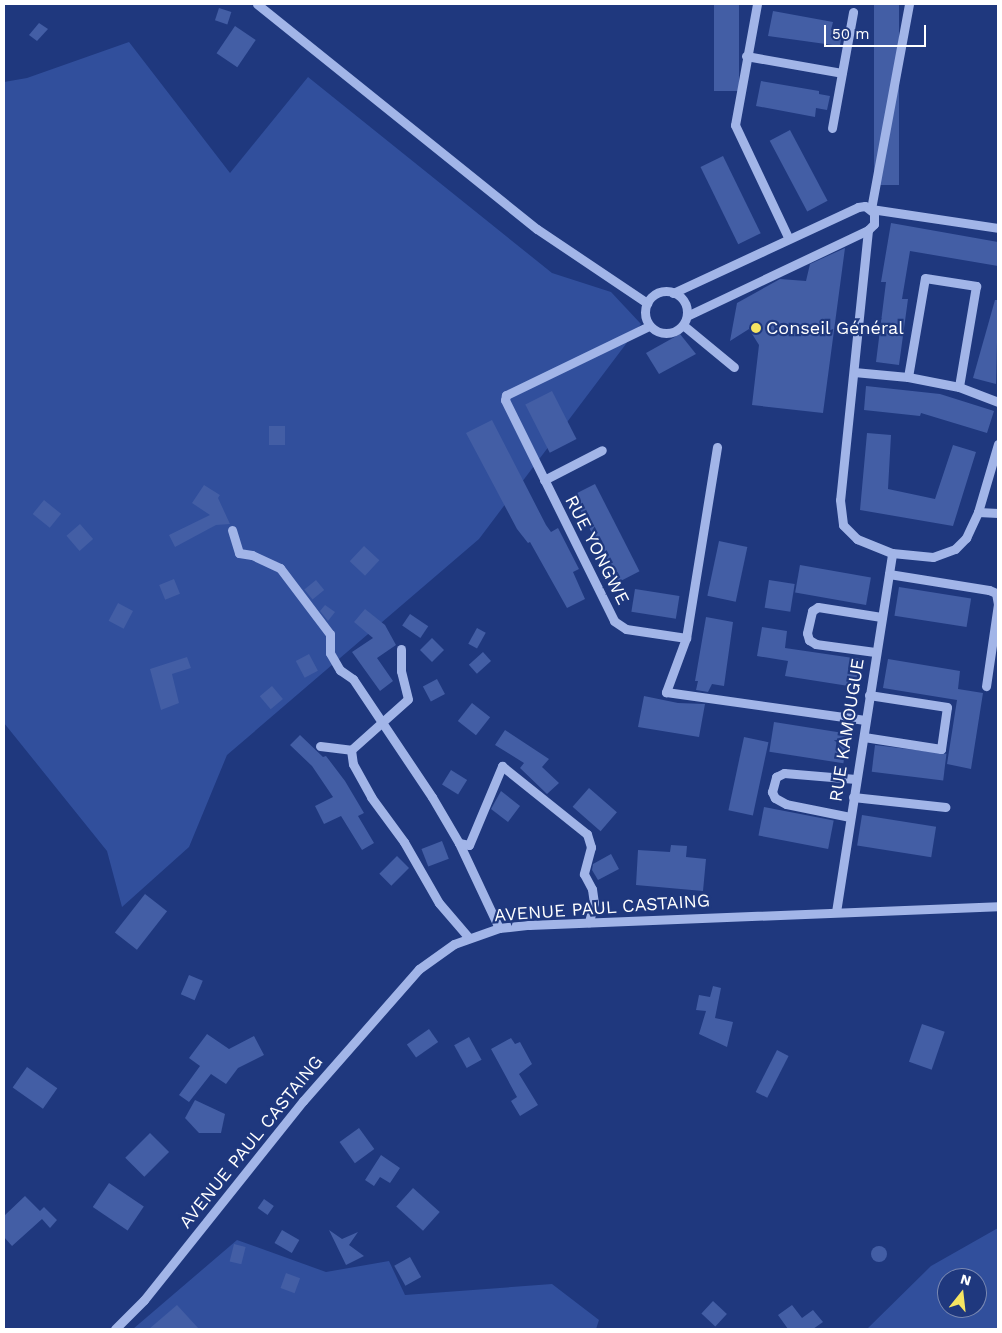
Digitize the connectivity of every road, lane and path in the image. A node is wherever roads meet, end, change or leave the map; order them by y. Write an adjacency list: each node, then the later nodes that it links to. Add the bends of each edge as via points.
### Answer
1 (257, 4): 13 (street, via 536,229)
2 (757, 4): 5 (street)
3 (909, 4): 8 (street)
4 (853, 12): 6 (street)
5 (746, 56): 6 (street); 11 (street, via 735,125)
6 (842, 73): 7 (street)
7 (832, 128)
8 (870, 209): 9 (street); 10 (street, via 876,218); 11 (street, via 858,207)
9 (998, 228)
10 (868, 230): 14 (street); 18 (street)
11 (788, 237): 12 (street)
12 (674, 292): 13 (street, via 658,293); 14 (street, via 684,302)
13 (647, 303): 16 (street, via 645,315)
14 (687, 316): 15 (street)
15 (683, 325): 16 (street, via 666,334); 17 (street)
16 (649, 326): 25 (street, RUE YONGWE, via 506,395 506,408)
17 (734, 367)
18 (854, 372): 19 (street); 29 (street, via 840,519 851,536)
19 (908, 377): 20 (street); 20 (street, via 925,278 976,286)
20 (959, 387): 21 (street)
21 (998, 402)
22 (998, 444): 26 (street)
23 (717, 448): 33 (street)
24 (602, 450): 25 (street, RUE YONGWE)
25 (544, 480): 33 (street, RUE YONGWE, via 620,627)
26 (978, 512): 27 (street); 29 (street, via 966,538 945,555 918,557)
27 (998, 513)
28 (232, 530): 39 (street, via 239,552 252,554 280,568 290,578 330,634 330,652 340,670 353,680)
29 (892, 553): 30 (street, RUE KAMOUGUE)
30 (889, 574): 31 (street, via 989,590 997,596); 32 (street, RUE KAMOUGUE)
31 (998, 604): 36 (street)
32 (882, 617): 35 (street, RUE KAMOUGUE); 35 (street, via 818,607 812,611 807,633 812,643)
33 (686, 638): 38 (street, via 666,692)
34 (401, 649): 39 (street, via 401,671 408,699)
35 (876, 652): 37 (street, RUE KAMOUGUE)
36 (986, 686)
37 (869, 695): 38 (street, RUE KAMOUGUE); 40 (street, via 947,707 941,749)
38 (866, 720): 40 (street, RUE KAMOUGUE)
39 (380, 722): 42 (street); 47 (street, via 432,797)
40 (864, 737): 43 (street, RUE KAMOUGUE)
41 (320, 746): 42 (street)
42 (351, 750): 52 (street, via 353,764 371,797 404,842 439,903)
43 (856, 779): 44 (street, RUE KAMOUGUE); 46 (street, via 784,772 776,777 772,792 775,798 786,804)
44 (853, 797): 45 (street); 46 (street, RUE KAMOUGUE)
45 (945, 807)
46 (850, 817): 49 (street, RUE KAMOUGUE)
47 (459, 843): 50 (street, via 469,845 502,766 587,834 592,847 584,874 592,889 594,903); 51 (street)
48 (998, 906): 49 (street, AVENUE PAUL CASTAING)
49 (836, 912): 50 (street, AVENUE PAUL CASTAING)
50 (589, 922): 51 (street, AVENUE PAUL CASTAING)
51 (499, 928): 52 (street, AVENUE PAUL CASTAING)
52 (468, 938): 53 (street, AVENUE PAUL CASTAING, via 418,968 303,1101 144,1300)
53 (116, 1329)

